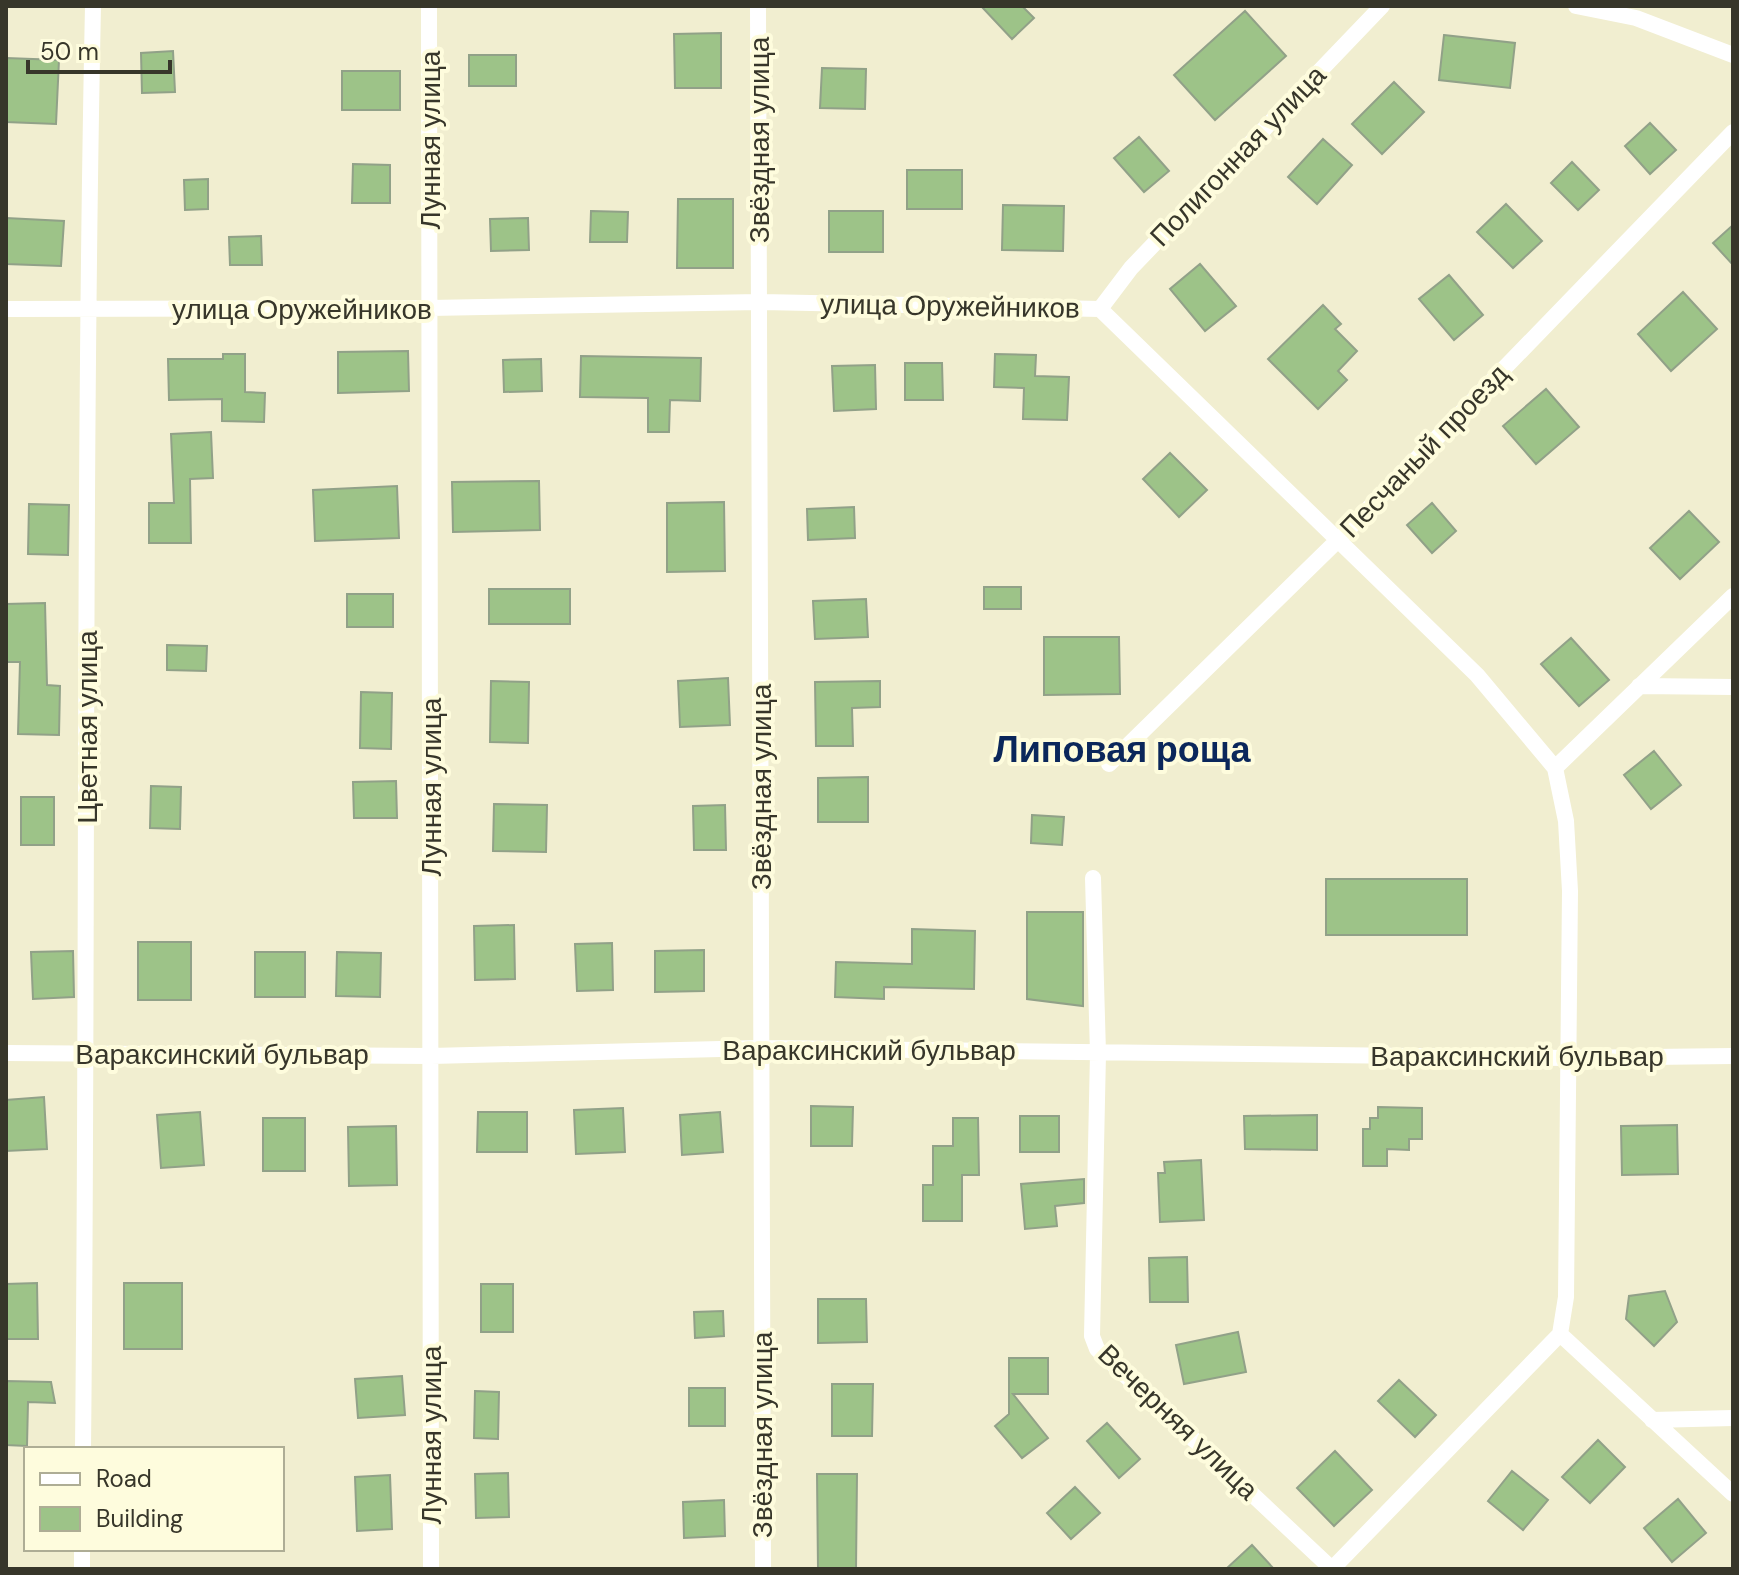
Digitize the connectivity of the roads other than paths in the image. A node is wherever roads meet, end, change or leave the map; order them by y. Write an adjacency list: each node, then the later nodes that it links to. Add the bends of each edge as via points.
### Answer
1 (93, 6): 12 (street, Цветная улица)
2 (429, 6): 9 (street, Лунная улица)
3 (758, 6): 8 (street, Звёздная улица)
4 (1382, 6): 11 (street, Полигонная улица, via 1131,268)
5 (1576, 6): 6 (street, via 1636,18)
6 (1733, 55)
7 (1733, 132): 13 (street, Песчаный проезд)
8 (759, 302): 9 (street, улица Оружейников); 11 (street, улица Оружейников); 20 (street, Звёздная улица)
9 (430, 308): 12 (street, улица Оружейников); 24 (street, Лунная улица)
10 (6, 309): 12 (street, улица Оружейников)
11 (1100, 309): 13 (street, улица Оружейников)
12 (87, 310): 22 (street, Цветная улица)
13 (1339, 539): 17 (street, Песчаный проезд); 18 (street, улица Оружейников, via 1477,675)
14 (1733, 596): 15 (street)
15 (1639, 686): 16 (street); 18 (street)
16 (1733, 687)
17 (1109, 764)
18 (1555, 768): 26 (street, улица Оружейников, via 1566,821 1570,891)
19 (1093, 878): 23 (street)
20 (761, 1048): 23 (street, Вараксинский бульвар); 24 (street, Вараксинский бульвар); 33 (street, Звёздная улица)
21 (6, 1053): 22 (street, Вараксинский бульвар)
22 (87, 1053): 24 (street, Вараксинский бульвар); 30 (street, Цветная улица)
23 (1098, 1053): 26 (street, Вараксинский бульвар); 34 (street, Вечерняя улица, via 1092,1336 1097,1349)
24 (431, 1056): 32 (street, Лунная улица)
25 (1733, 1056): 26 (street, Вараксинский бульвар)
26 (1568, 1058): 27 (street, улица Оружейников, via 1566,1297)
27 (1560, 1334): 29 (street); 34 (street)
28 (1733, 1418): 29 (street)
29 (1652, 1420): 31 (street)
30 (83, 1447)
31 (1733, 1494)
32 (431, 1569)
33 (763, 1569)
34 (1332, 1569)

